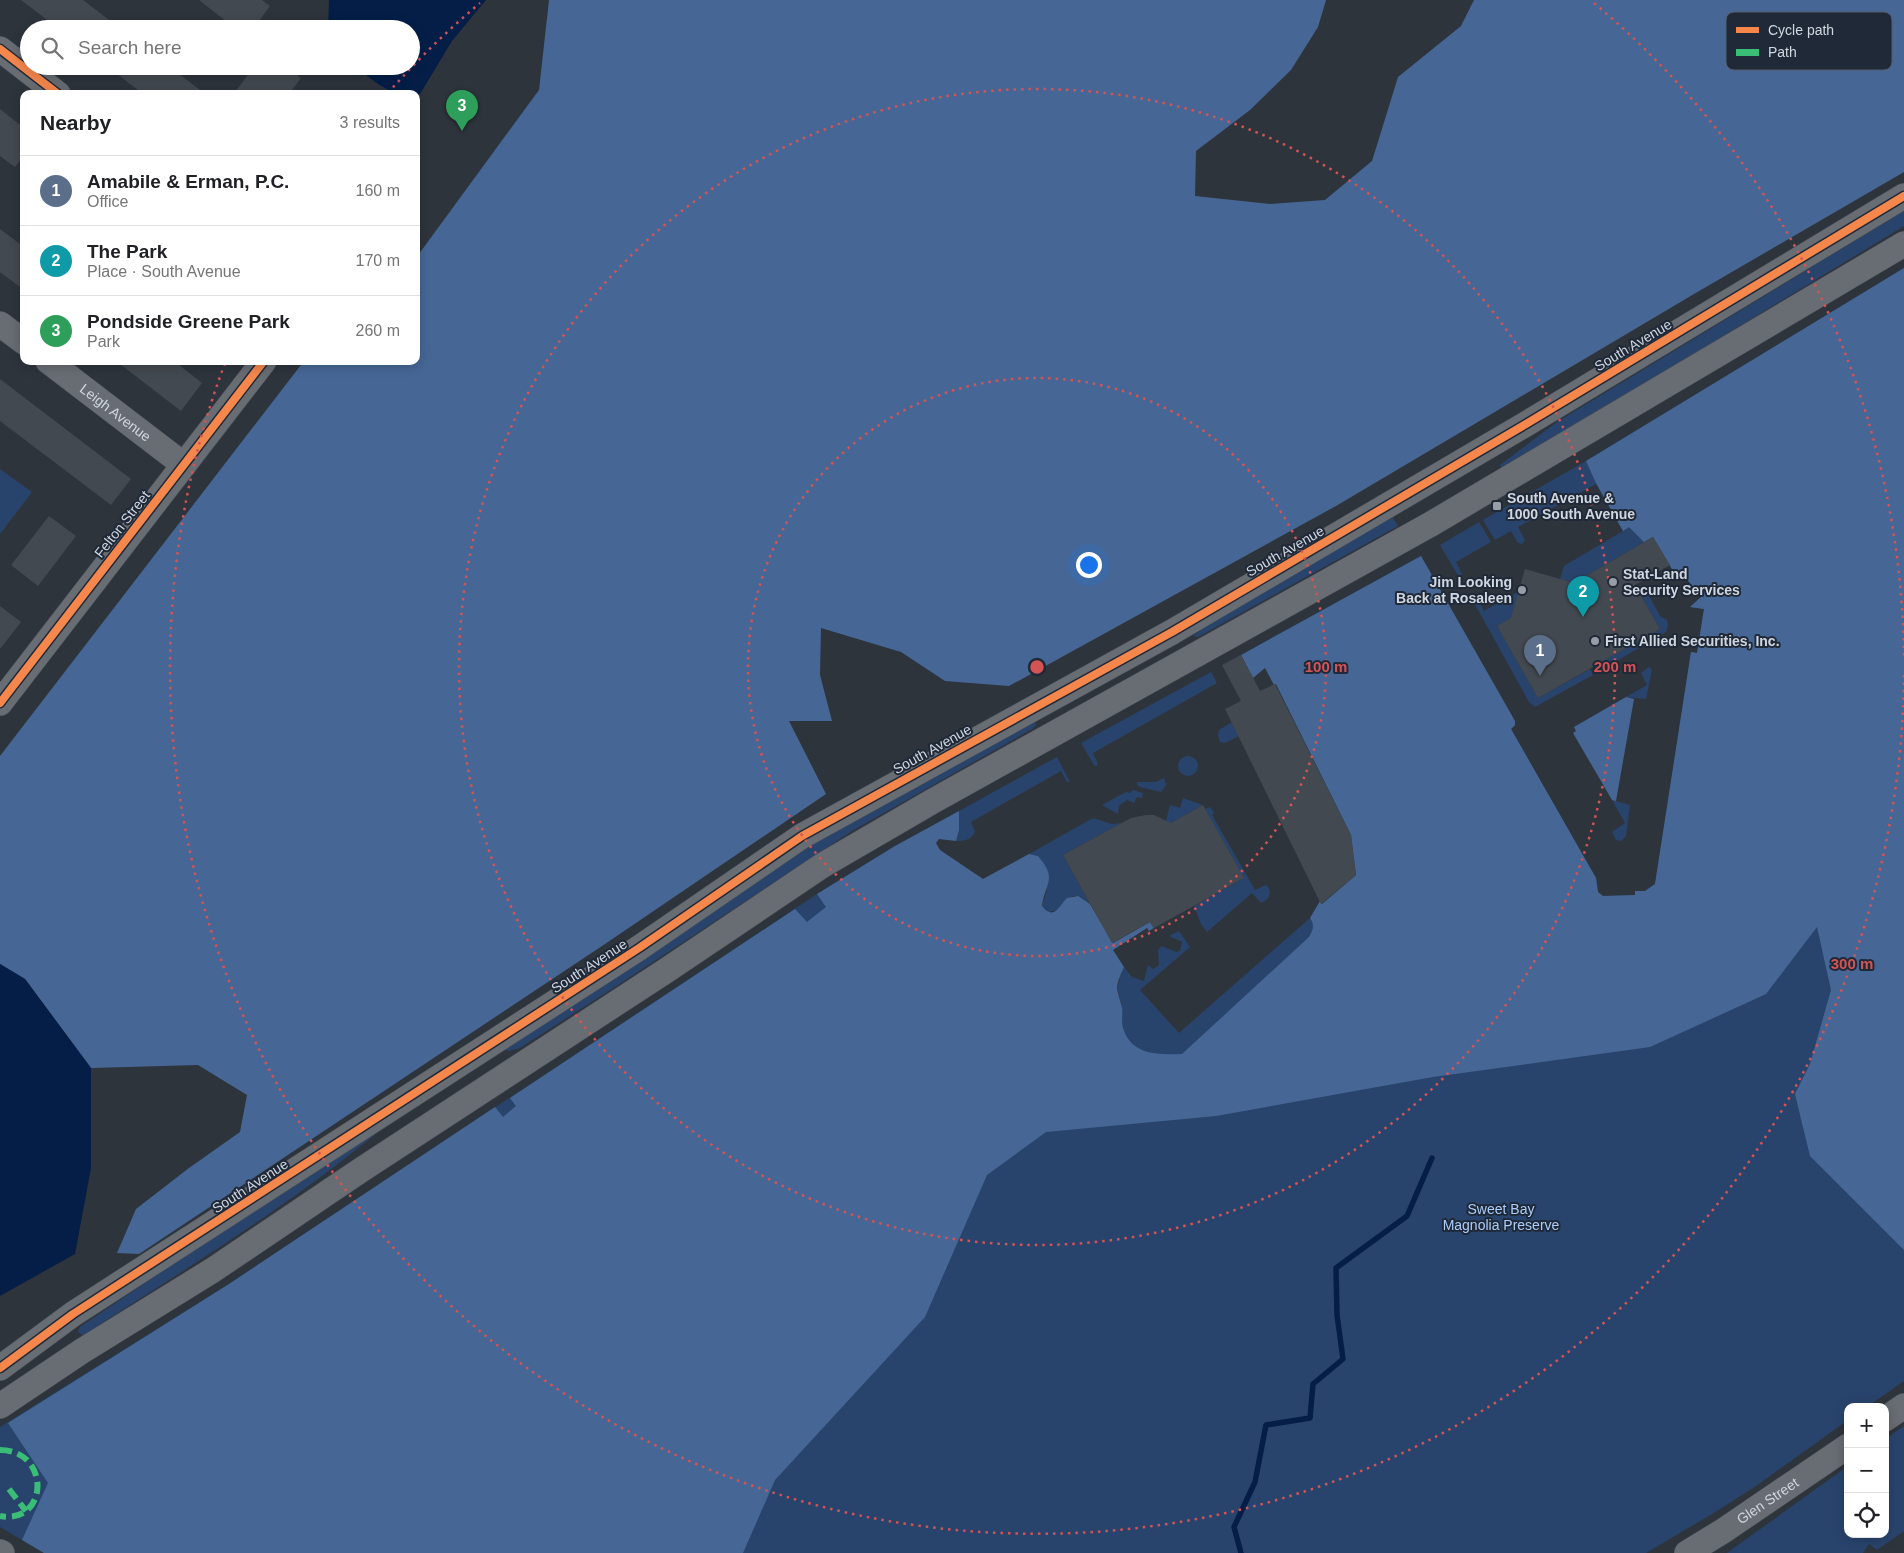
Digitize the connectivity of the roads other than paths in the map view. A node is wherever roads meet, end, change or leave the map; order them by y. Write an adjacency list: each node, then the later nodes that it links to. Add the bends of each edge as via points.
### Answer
1 (0, 49): 2 (street)
2 (20, 65)
3 (34, 75): 4 (street)
4 (53, 90)
5 (1904, 196): 13 (street, South Avenue, via 1526,424 1180,626 802,836 639,948 74,1314)
6 (1904, 244): 14 (street, via 1431,524 932,801 823,865 213,1270 82,1350)
7 (0, 324): 8 (street)
8 (20, 339)
9 (53, 365): 11 (street, Leigh Avenue)
10 (261, 365): 11 (street, Felton Street)
11 (184, 465): 12 (street, Felton Street)
12 (0, 703)
13 (0, 1368)
14 (0, 1406)
15 (1904, 1406): 16 (street)
16 (1889, 1416)
17 (1845, 1448): 18 (street, Glen Street)
18 (1686, 1553)

